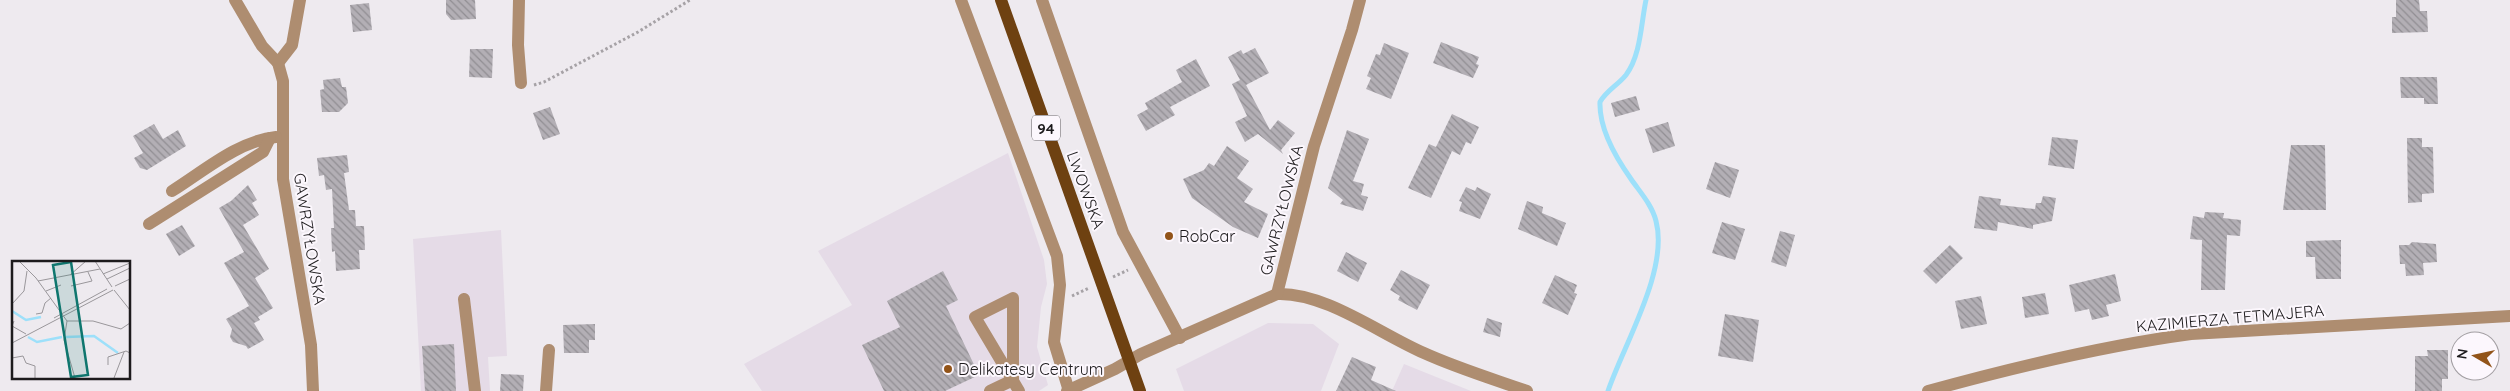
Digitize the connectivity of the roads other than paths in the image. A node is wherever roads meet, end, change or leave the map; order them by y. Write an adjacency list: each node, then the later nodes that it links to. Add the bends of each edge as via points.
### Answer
1 (235, 0): 8 (street, via 262,46)
2 (300, 0): 8 (street, via 292,45)
3 (520, 0): 9 (street, via 518,44)
4 (962, 0): 25 (street, via 1057,256 1060,285 1054,342)
5 (1001, 0): 19 (main road, LWOWSKA / 94)
6 (1042, 0): 17 (street, via 1123,232)
7 (1360, 0): 14 (street, GAWRZYŁOWSKA, via 1314,146)
8 (278, 63): 10 (street, GAWRZYŁOWSKA, via 283,81)
9 (521, 83)
10 (284, 137): 11 (street); 21 (street, GAWRZYŁOWSKA, via 283,179 311,345)
11 (270, 138): 12 (street, via 261,139 222,158); 13 (street, via 263,152)
12 (172, 191)
13 (149, 224)
14 (1277, 294): 17 (street, GAWRZYŁOWSKA); 27 (street, via 1301,296 1325,304 1426,354)
15 (464, 299): 22 (street)
16 (2510, 316): 28 (street, KAZIMIERZA TETMAJERA, via 2191,334 2063,357)
17 (1180, 338): 19 (street, GAWRZYŁOWSKA)
18 (549, 350): 23 (street)
19 (1129, 360): 25 (street, GAWRZYŁOWSKA); 26 (main road, LWOWSKA / 94)
20 (1016, 385): 20 (street, via 975,317 1013,298 1013,334); 24 (street)
21 (314, 391)
22 (475, 391)
23 (546, 391)
24 (990, 391)
25 (1068, 391)
26 (1140, 391)
27 (1528, 391)
28 (1928, 391)

